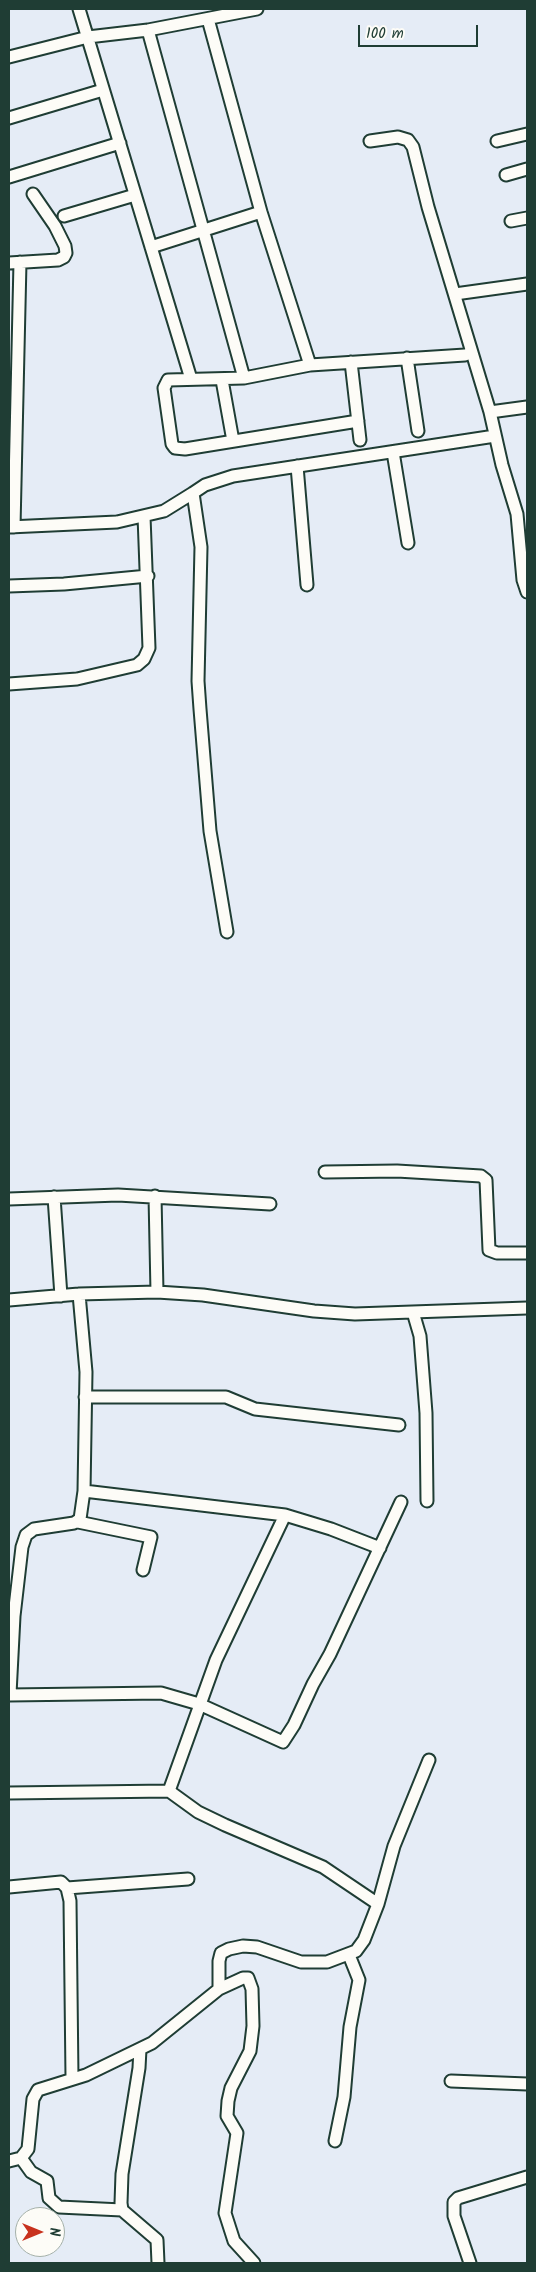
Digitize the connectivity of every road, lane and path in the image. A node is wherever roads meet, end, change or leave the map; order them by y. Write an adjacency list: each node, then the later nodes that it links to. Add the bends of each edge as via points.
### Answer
1 (79, 9): 5 (street)
2 (257, 9): 3 (street)
3 (208, 19): 4 (street); 18 (street)
4 (148, 30): 5 (street); 22 (street)
5 (88, 37): 6 (street); 7 (street)
6 (9, 57)
7 (104, 90): 8 (street); 12 (street)
8 (9, 118)
9 (527, 134): 11 (street)
10 (370, 141): 26 (street, via 398,137 408,140 413,147)
11 (497, 141)
12 (120, 143): 15 (street); 17 (street)
13 (527, 169): 14 (street)
14 (506, 175)
15 (9, 177)
16 (33, 194): 24 (street, via 55,226 66,253 58,260)
17 (135, 195): 19 (street); 23 (street)
18 (261, 212): 22 (street); 30 (street)
19 (64, 216)
20 (527, 218): 21 (street)
21 (511, 221)
22 (203, 231): 23 (street); 31 (street)
23 (151, 247): 32 (street)
24 (14, 263): 45 (street)
25 (527, 284): 26 (street)
26 (455, 294): 35 (street)
27 (466, 355): 28 (street)
28 (407, 358): 29 (street); 37 (street)
29 (351, 362): 30 (street); 36 (street)
30 (310, 365): 31 (street)
31 (244, 378): 33 (street)
32 (191, 379): 33 (street); 40 (street, via 172,379 166,383 172,444 175,448 185,449)
33 (222, 380): 40 (street)
34 (527, 406): 35 (street)
35 (490, 412): 38 (street)
36 (358, 421): 39 (street); 40 (street)
37 (418, 431)
38 (495, 436): 41 (street); 50 (street, via 517,514)
39 (360, 440)
40 (233, 441)
41 (393, 452): 42 (street); 46 (street)
42 (297, 466): 43 (street, via 218,480); 48 (street)
43 (193, 493): 44 (street, via 164,511); 52 (street, via 201,547 200,709 210,831)
44 (144, 516): 45 (street, via 108,522); 47 (street)
45 (11, 527)
46 (408, 543)
47 (148, 576): 49 (street); 51 (street, via 149,648 137,665 77,679)
48 (307, 585)
49 (9, 586)
50 (527, 592)
51 (9, 684)
52 (227, 932)
53 (325, 1172): 58 (street, via 397,1171 482,1176 486,1180 489,1250 497,1254)
54 (155, 1196): 55 (street); 57 (street); 59 (street)
55 (54, 1197): 56 (street); 61 (street)
56 (9, 1199)
57 (270, 1204)
58 (527, 1253)
59 (158, 1292): 60 (street); 64 (street, via 204,1294 347,1314)
60 (79, 1294): 61 (street); 65 (street)
61 (62, 1296): 62 (street)
62 (9, 1300)
63 (527, 1308): 64 (street)
64 (413, 1312): 68 (street, via 419,1331 426,1412)
65 (85, 1398): 66 (street, via 226,1398 255,1408); 67 (street)
66 (399, 1425)
67 (84, 1491): 70 (street); 71 (street)
68 (428, 1501)
69 (401, 1502): 72 (street)
70 (284, 1515): 72 (street); 75 (street)
71 (78, 1522): 73 (street, via 151,1537); 74 (street, via 34,1528 26,1535 14,1616)
72 (380, 1548): 75 (street, via 330,1654 282,1742)
73 (143, 1570)
74 (9, 1694): 75 (street, via 161,1693)
75 (199, 1704): 77 (street)
76 (429, 1760): 82 (street, via 394,1846)
77 (169, 1791): 78 (street); 82 (street, via 198,1812 323,1867)
78 (9, 1793)
79 (188, 1879): 81 (street)
80 (9, 1887): 81 (street, via 61,1882)
81 (67, 1888): 86 (street, via 70,1900)
82 (378, 1904): 83 (street, via 364,1940)
83 (349, 1955): 84 (street, via 326,1962 300,1962 257,1947 242,1946 221,1953); 89 (street, via 359,1980)
84 (219, 1988): 85 (street, via 152,2043); 94 (street, via 246,1977 252,1989 250,2051 231,2088 227,2111 237,2133 225,2213 234,2241)
85 (140, 2049): 86 (street); 92 (street, via 122,2174)
86 (72, 2078): 90 (street, via 38,2090 28,2149)
87 (451, 2081): 88 (street)
88 (527, 2084)
89 (335, 2141)
90 (15, 2160): 92 (street, via 47,2181 49,2198 59,2207)
91 (527, 2177): 95 (street, via 454,2202 454,2216)
92 (122, 2210): 93 (street, via 157,2240)
93 (158, 2263)
94 (254, 2263)
95 (470, 2263)

